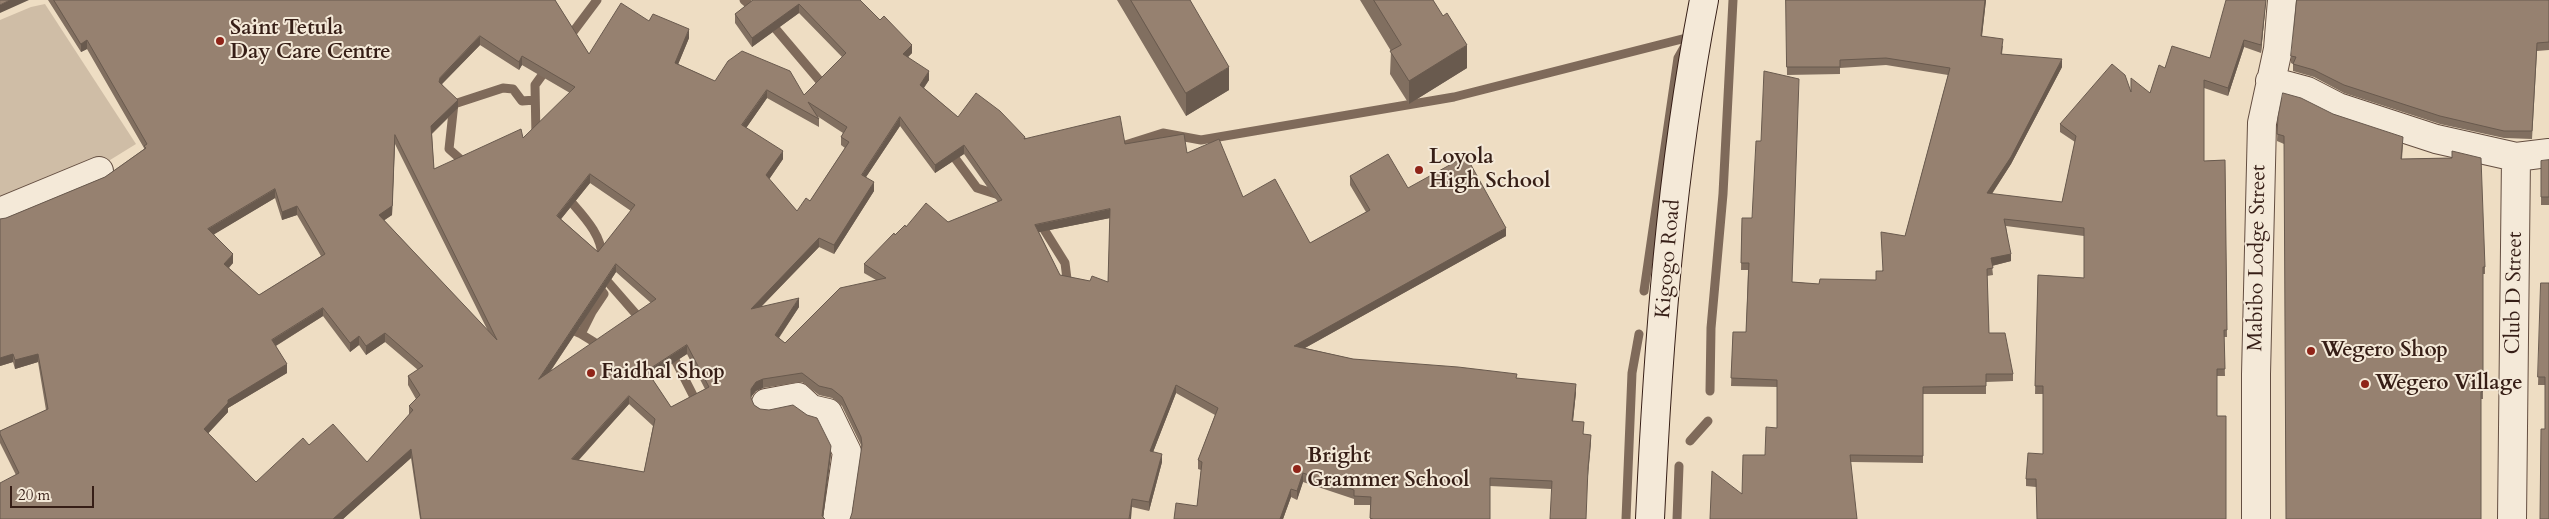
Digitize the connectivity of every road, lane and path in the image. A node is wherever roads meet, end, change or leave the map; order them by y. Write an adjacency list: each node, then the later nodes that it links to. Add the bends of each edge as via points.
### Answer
1 (1704, 0): 10 (street, Kigogo Road, via 1677,162 1655,417)
2 (2282, 0): 3 (street, Mabibo Lodge Street, via 2278,49)
3 (2270, 81): 5 (street, via 2307,91 2338,107 2399,128); 11 (street, Mabibo Lodge Street, via 2262,123 2260,169)
4 (2549, 153): 5 (street)
5 (2516, 157): 12 (street, Club D Street)
6 (100, 171): 7 (street)
7 (0, 212)
8 (766, 403): 9 (street, via 798,397 811,409 828,413 847,452)
9 (837, 519)
10 (1650, 519)
11 (2256, 519)
12 (2512, 519)

